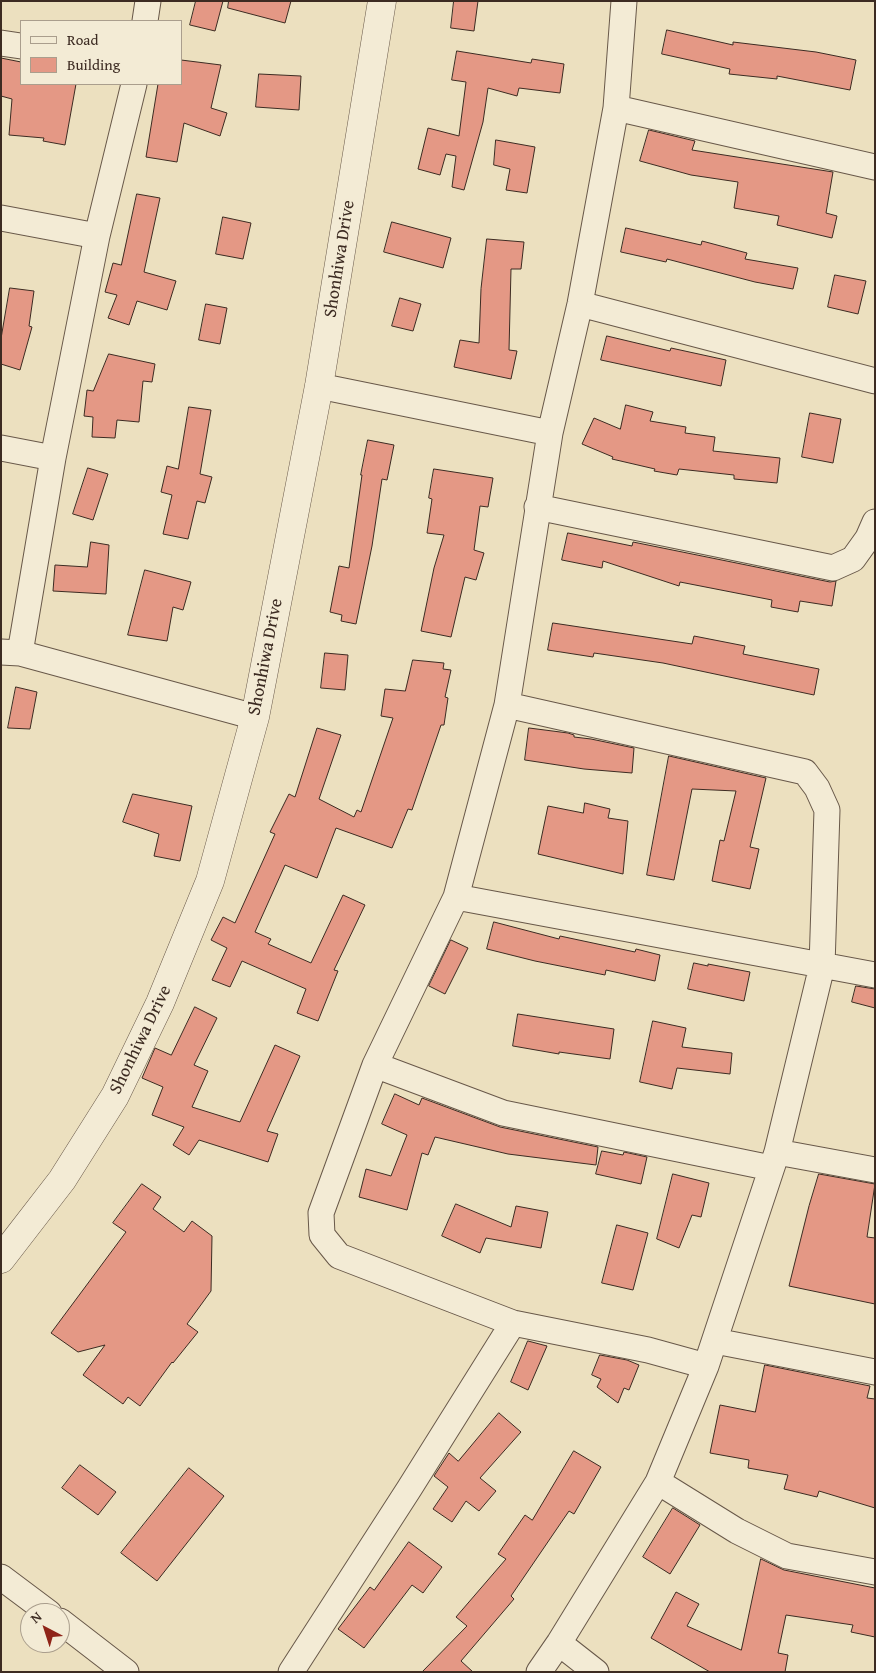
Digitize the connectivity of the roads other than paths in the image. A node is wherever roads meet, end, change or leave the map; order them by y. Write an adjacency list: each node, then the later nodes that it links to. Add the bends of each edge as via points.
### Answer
1 (148, 1): 4 (street)
2 (382, 1): 14 (street, Shonhiwa Drive)
3 (624, 1): 8 (street)
4 (145, 20)
5 (1, 43): 6 (street)
6 (20, 46)
7 (134, 85): 11 (street)
8 (616, 108): 9 (street); 12 (street)
9 (875, 167)
10 (1, 218): 11 (street)
11 (97, 236): 17 (street)
12 (580, 304): 13 (street); 15 (street)
13 (875, 381)
14 (319, 386): 15 (street); 22 (street, Shonhiwa Drive)
15 (550, 433): 18 (street)
16 (1, 448): 17 (street)
17 (53, 458): 20 (street)
18 (537, 508): 19 (street, via 833,568 853,559); 21 (street)
19 (875, 522)
20 (10, 652): 22 (street)
21 (506, 705): 23 (street); 24 (street, via 804,772 817,788 827,810)
22 (254, 717): 29 (street, Shonhiwa Drive, via 210,881 160,1003 110,1104 62,1180)
23 (456, 896): 24 (street); 26 (street)
24 (822, 966): 25 (street); 27 (street)
25 (875, 975)
26 (375, 1064): 27 (street, via 503,1112); 30 (street, via 321,1213 322,1235 339,1256)
27 (774, 1160): 28 (street); 31 (street)
28 (875, 1170)
29 (1, 1259)
30 (513, 1323): 32 (street, via 648,1350); 41 (street)
31 (714, 1341): 32 (street); 33 (street)
32 (706, 1366): 34 (street)
33 (875, 1372)
34 (658, 1482): 35 (street, via 737,1531 787,1556); 39 (street)
35 (875, 1572)
36 (1, 1577): 37 (street)
37 (36, 1603)
38 (70, 1630): 40 (street)
39 (559, 1643): 42 (street); 43 (street)
40 (126, 1672)
41 (291, 1672)
42 (539, 1672)
43 (596, 1672)

